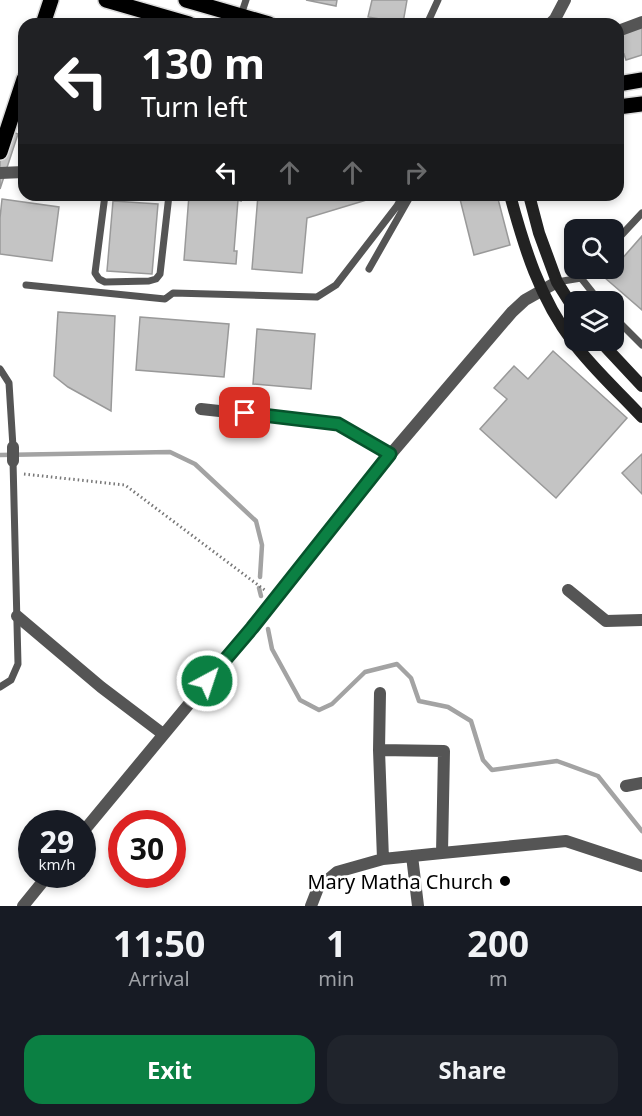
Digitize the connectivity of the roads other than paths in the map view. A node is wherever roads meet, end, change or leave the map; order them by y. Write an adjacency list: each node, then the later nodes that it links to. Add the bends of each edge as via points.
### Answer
1 (51, 0): 8 (main road)
2 (106, 0): 9 (main road)
3 (186, 0): 7 (main road)
4 (246, 0): 7 (lane)
5 (438, 0): 11 (lane)
6 (564, 0): 12 (street)
7 (241, 15): 10 (main road)
8 (45, 18)
9 (168, 18)
10 (251, 18)
11 (430, 18)
12 (555, 18)
13 (642, 22): 14 (street)
14 (624, 29)
15 (642, 80): 16 (main road)
16 (624, 83)
17 (18, 97): 20 (main road)
18 (642, 104): 19 (main road)
19 (624, 106)
20 (0, 152)
21 (18, 172): 22 (street)
22 (0, 173)
23 (104, 201): 24 (lane, via 95,273 105,282 156,279 160,274)
24 (168, 201)
25 (400, 201): 35 (lane, via 336,285 317,297 173,293 165,298)
26 (408, 201): 31 (lane)
27 (512, 201): 36 (main road)
28 (531, 201): 34 (main road)
29 (642, 213): 30 (lane)
30 (624, 232)
31 (369, 269)
32 (574, 279): 34 (lane)
33 (581, 279): 37 (lane)
34 (557, 282): 36 (street); 38 (main road)
35 (26, 285)
36 (540, 290): 45 (main road, via 573,342); 47 (street, via 512,312)
37 (591, 291)
38 (564, 293)
39 (624, 327): 40 (lane)
40 (642, 345)
41 (609, 351): 43 (main road)
42 (0, 369): 46 (lane, via 9,383)
43 (642, 386)
44 (201, 409): 47 (street, via 338,424)
45 (642, 417)
46 (13, 447): 48 (street)
47 (390, 454): 54 (street)
48 (13, 467): 50 (lane)
49 (568, 590): 51 (street, via 606,621)
50 (16, 616): 52 (lane, via 18,664 11,680); 54 (street)
51 (642, 620)
52 (0, 687)
53 (380, 693): 55 (street)
54 (163, 734): 58 (street)
55 (379, 750): 59 (street, via 444,751); 61 (street)
56 (642, 783): 57 (street)
57 (626, 786)
58 (96, 816)
59 (442, 853): 60 (street); 62 (street, via 566,841)
60 (412, 856): 61 (street); 66 (street)
61 (383, 859): 65 (street, via 337,872 318,888)
62 (642, 866)
63 (38, 888): 64 (street)
64 (23, 906)
65 (310, 906)
66 (418, 906)

